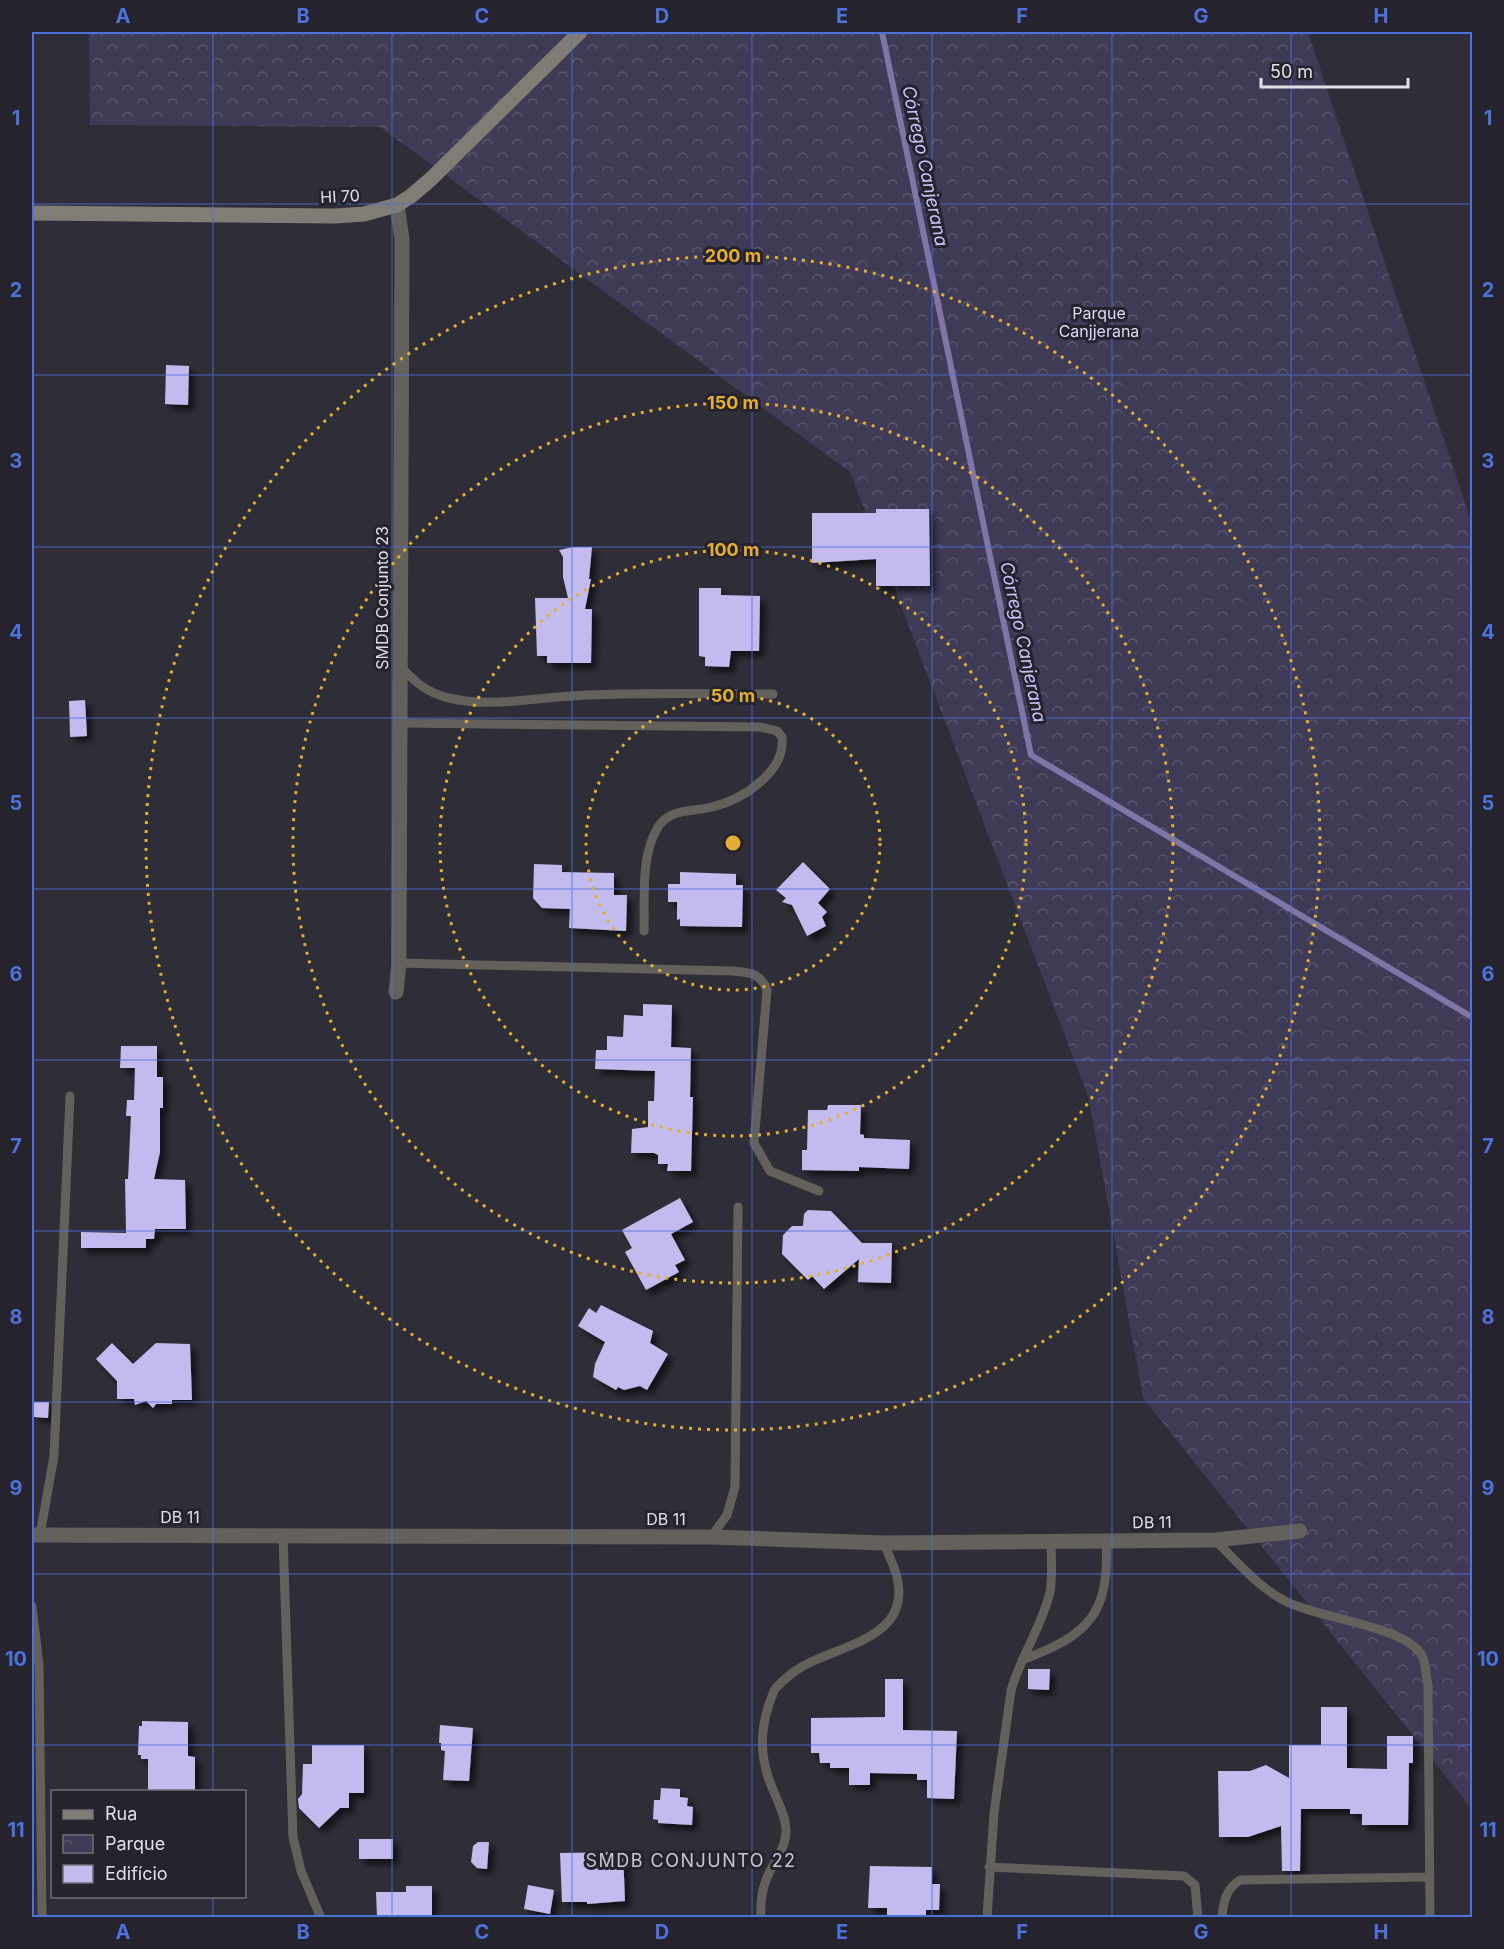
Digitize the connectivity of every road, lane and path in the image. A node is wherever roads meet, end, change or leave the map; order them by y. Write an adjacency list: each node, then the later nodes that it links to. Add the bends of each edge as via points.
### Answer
1 (580, 32): 2 (street, HI 70, via 431,179)
2 (397, 205): 3 (street, HI 70, via 364,214 335,216); 4 (street, SMDB Conjunto 23, via 402,239)
3 (32, 213)
4 (400, 666): 5 (lane, via 418,686 470,702 572,696); 6 (street, SMDB Conjunto 23)
5 (773, 694)
6 (400, 723): 7 (lane, via 761,727 777,731 782,737 781,753 772,770 756,785 738,798 714,807 671,813 658,827 645,864); 8 (street, SMDB Conjunto 23)
7 (644, 931)
8 (399, 963): 9 (street, SMDB Conjunto 23); 11 (lane, via 732,971 756,975 767,990 754,1143 770,1171)
9 (396, 992)
10 (69, 1096): 14 (lane, via 54,1456)
11 (819, 1191)
12 (738, 1207): 16 (lane, via 735,1487 727,1515)
13 (1300, 1531): 17 (street, DB 11)
14 (36, 1535): 15 (street, DB 11)
15 (283, 1536): 16 (street, DB 11); 26 (lane, via 293,1837 301,1871)
16 (711, 1537): 20 (street, DB 11)
17 (1215, 1540): 19 (street, DB 11); 24 (lane, via 1283,1600 1309,1612 1399,1635 1423,1657 1428,1685)
18 (1050, 1541): 19 (street, DB 11); 20 (street, DB 11); 22 (lane, via 1050,1591)
19 (1106, 1541): 22 (lane, via 1108,1575 1103,1597 1090,1618 1075,1636)
20 (884, 1543): 27 (lane, via 897,1578 897,1603 888,1622 853,1646 800,1666 776,1688 762,1720 761,1750 786,1829 785,1844 761,1898)
21 (32, 1606): 25 (lane, via 39,1665)
22 (1022, 1659): 23 (lane, via 1011,1691)
23 (988, 1868): 28 (lane); 29 (lane, via 1184,1876 1195,1885)
24 (1430, 1877): 30 (lane, via 1240,1880 1227,1894); 31 (lane)
25 (42, 1917)
26 (321, 1917)
27 (761, 1917)
28 (987, 1917)
29 (1198, 1917)
30 (1222, 1917)
31 (1430, 1917)

